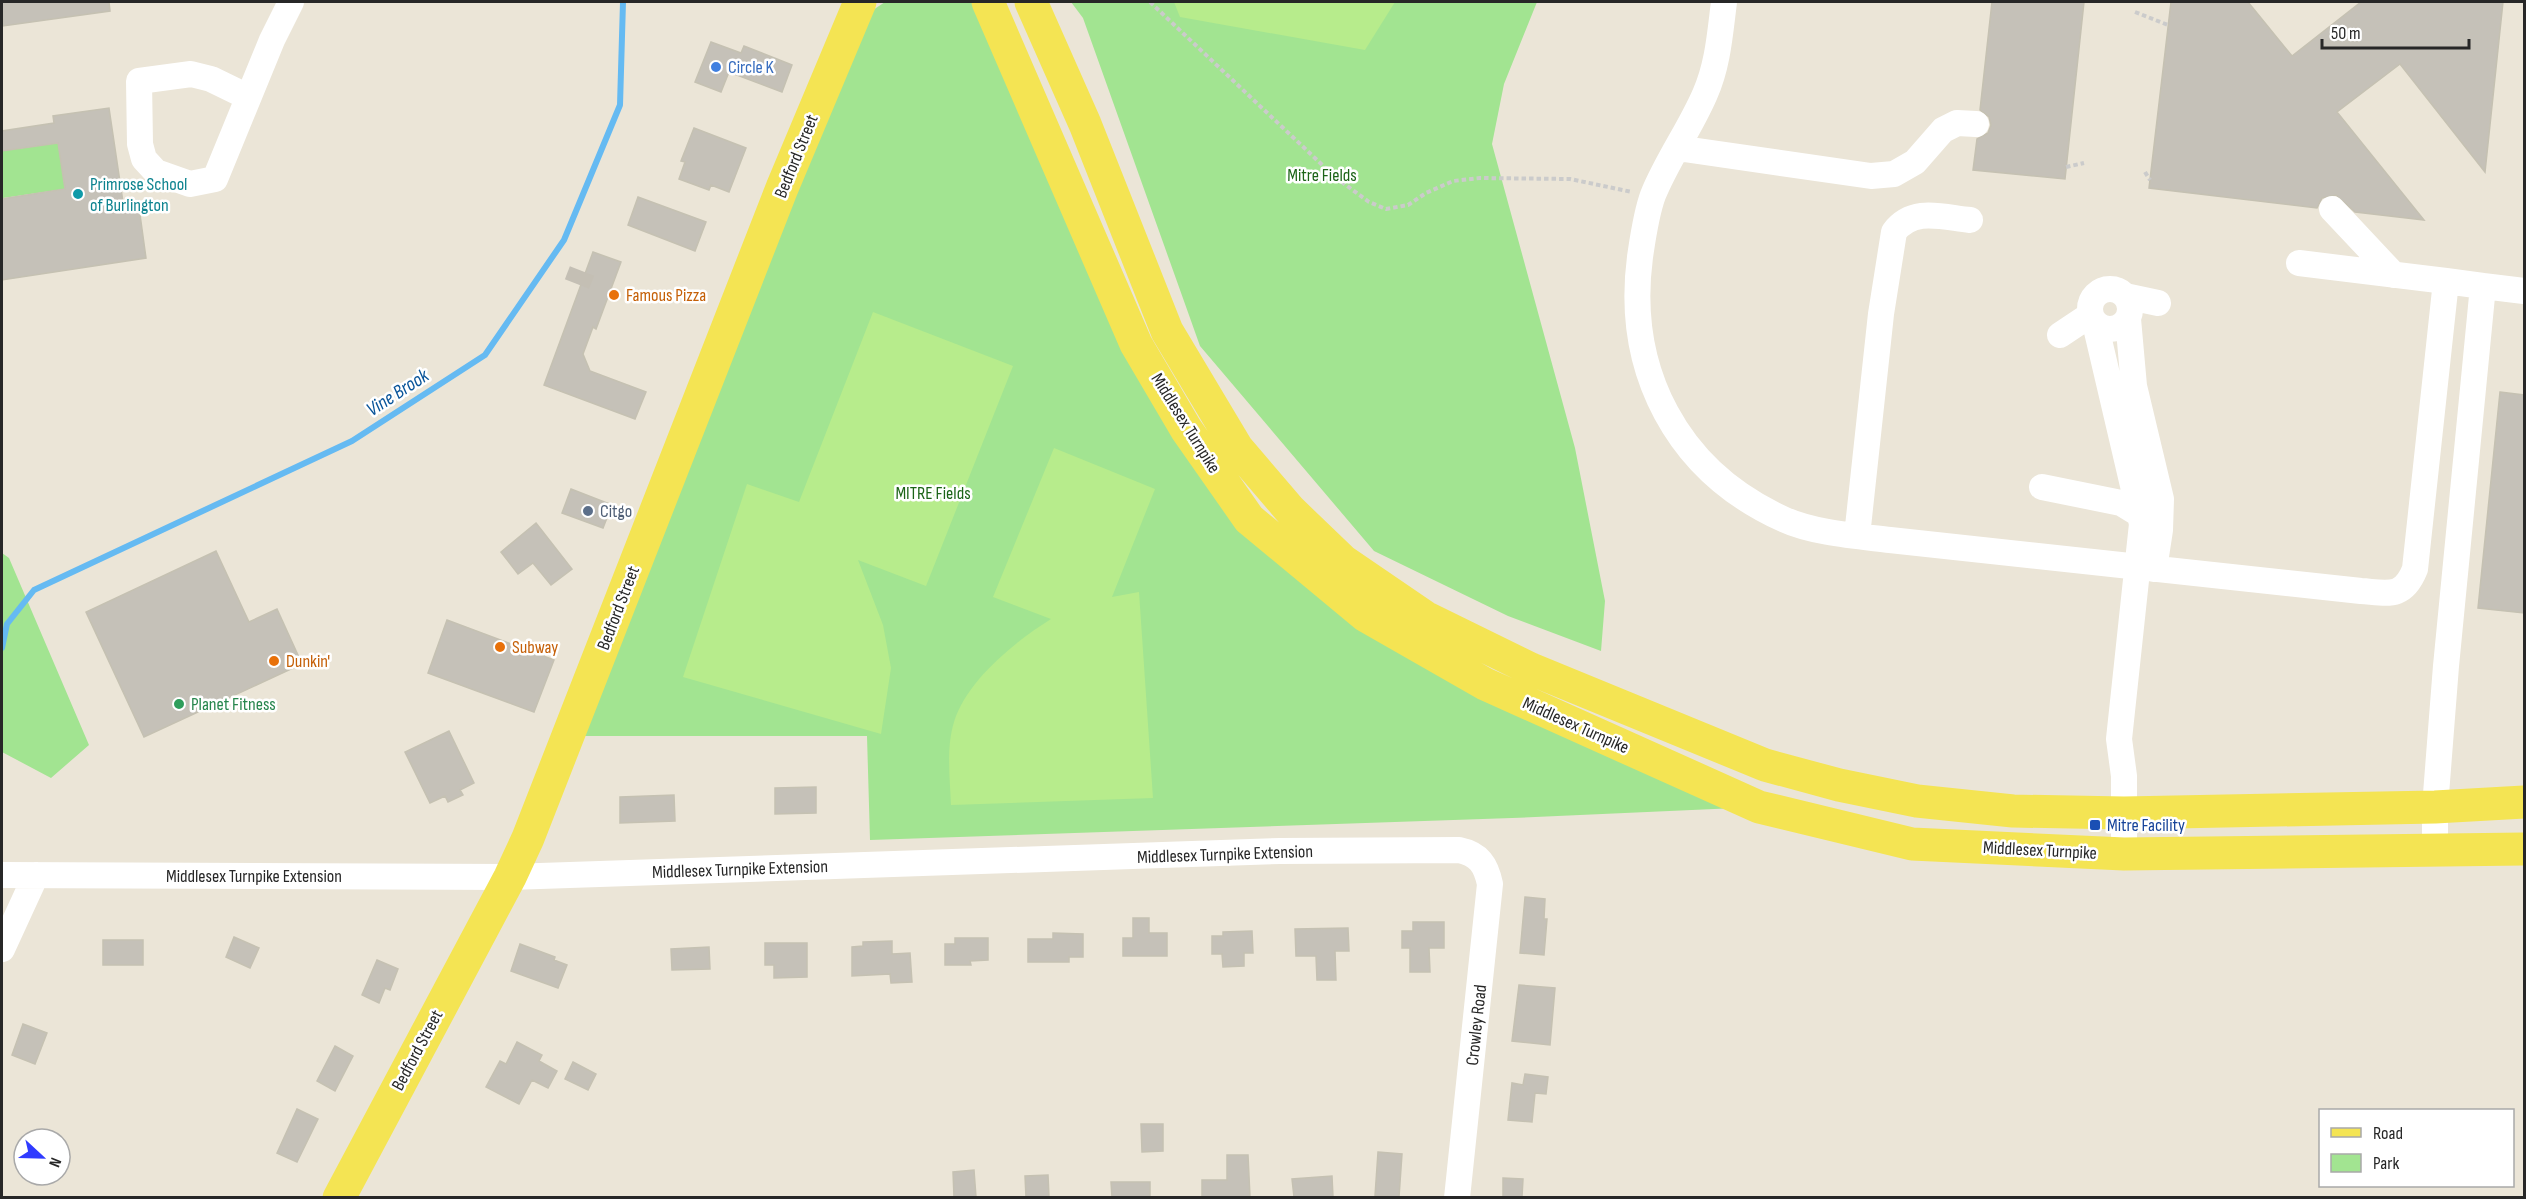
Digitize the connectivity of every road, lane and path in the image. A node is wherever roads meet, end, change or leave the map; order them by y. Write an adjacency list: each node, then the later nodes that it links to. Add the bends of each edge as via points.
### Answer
1 (291, 2): 10 (street)
2 (885, 2): 8 (main road)
3 (988, 2): 38 (main road, Middlesex Turnpike, via 1136,344 1186,429 1249,519 1365,616 1485,684 1759,807 1912,844)
4 (1031, 2): 35 (main road, Middlesex Turnpike, via 1085,124 1167,331 1237,448 1290,510 1343,561 1435,623 1531,669 1765,765 1917,801 2013,811)
5 (1150, 2): 17 (path, via 1335,177 1386,209 1408,205 1453,181 1480,178 1570,179)
6 (1724, 2): 12 (street, via 1720,44 1706,92)
7 (2136, 12): 9 (path)
8 (854, 14): 42 (main road, Bedford Street)
9 (2168, 25)
10 (248, 97): 10 (street, via 215,179 190,184 156,172 144,159 140,144 139,81 191,74)
11 (1976, 124): 12 (street, via 1957,123 1942,130 1915,162 1894,174 1871,176)
12 (1677, 148): 17 (street)
13 (2084, 164): 14 (path)
14 (2066, 167)
15 (2145, 172): 16 (path)
16 (2150, 180)
17 (1653, 196): 31 (street, via 1636,290 1639,330 1651,382 1671,423 1703,465 1740,497 1785,520)
18 (2332, 209): 21 (street)
19 (1970, 220): 31 (street, via 1917,215 1901,222 1894,232)
20 (2300, 263): 21 (street)
21 (2394, 275): 22 (street)
22 (2446, 281): 23 (street); 32 (street, via 2415,569 2402,590 2361,591)
23 (2483, 286): 24 (street); 34 (street)
24 (2524, 291)
25 (2158, 303): 26 (street)
26 (2127, 308): 27 (street, via 2118,328 2106,329); 27 (street, via 2114,289 2100,291 2091,301); 32 (street, via 2134,386 2161,499 2160,530)
27 (2092, 319): 28 (street); 30 (street)
28 (2060, 336)
29 (2042, 487): 30 (street, via 2121,503)
30 (2139, 514): 32 (street)
31 (1857, 536): 32 (street)
32 (2145, 568): 35 (street, via 2136,739 2124,776)
33 (2524, 802): 34 (main road, Middlesex Turnpike)
34 (2435, 807): 35 (main road, Middlesex Turnpike); 37 (street)
35 (2124, 813): 38 (street)
36 (2524, 849): 37 (main road, Middlesex Turnpike)
37 (2435, 851): 38 (main road, Middlesex Turnpike)
38 (2124, 854)
39 (1476, 857): 42 (street, Middlesex Turnpike Extension, via 1459,850 1280,851); 45 (street, Crowley Road, via 1487,869 1490,884)
40 (2, 875): 41 (street, Middlesex Turnpike Extension)
41 (36, 875): 42 (street, Middlesex Turnpike Extension); 43 (street)
42 (510, 877): 44 (main road, Bedford Street)
43 (2, 949)
44 (339, 1197)
45 (1457, 1197)

